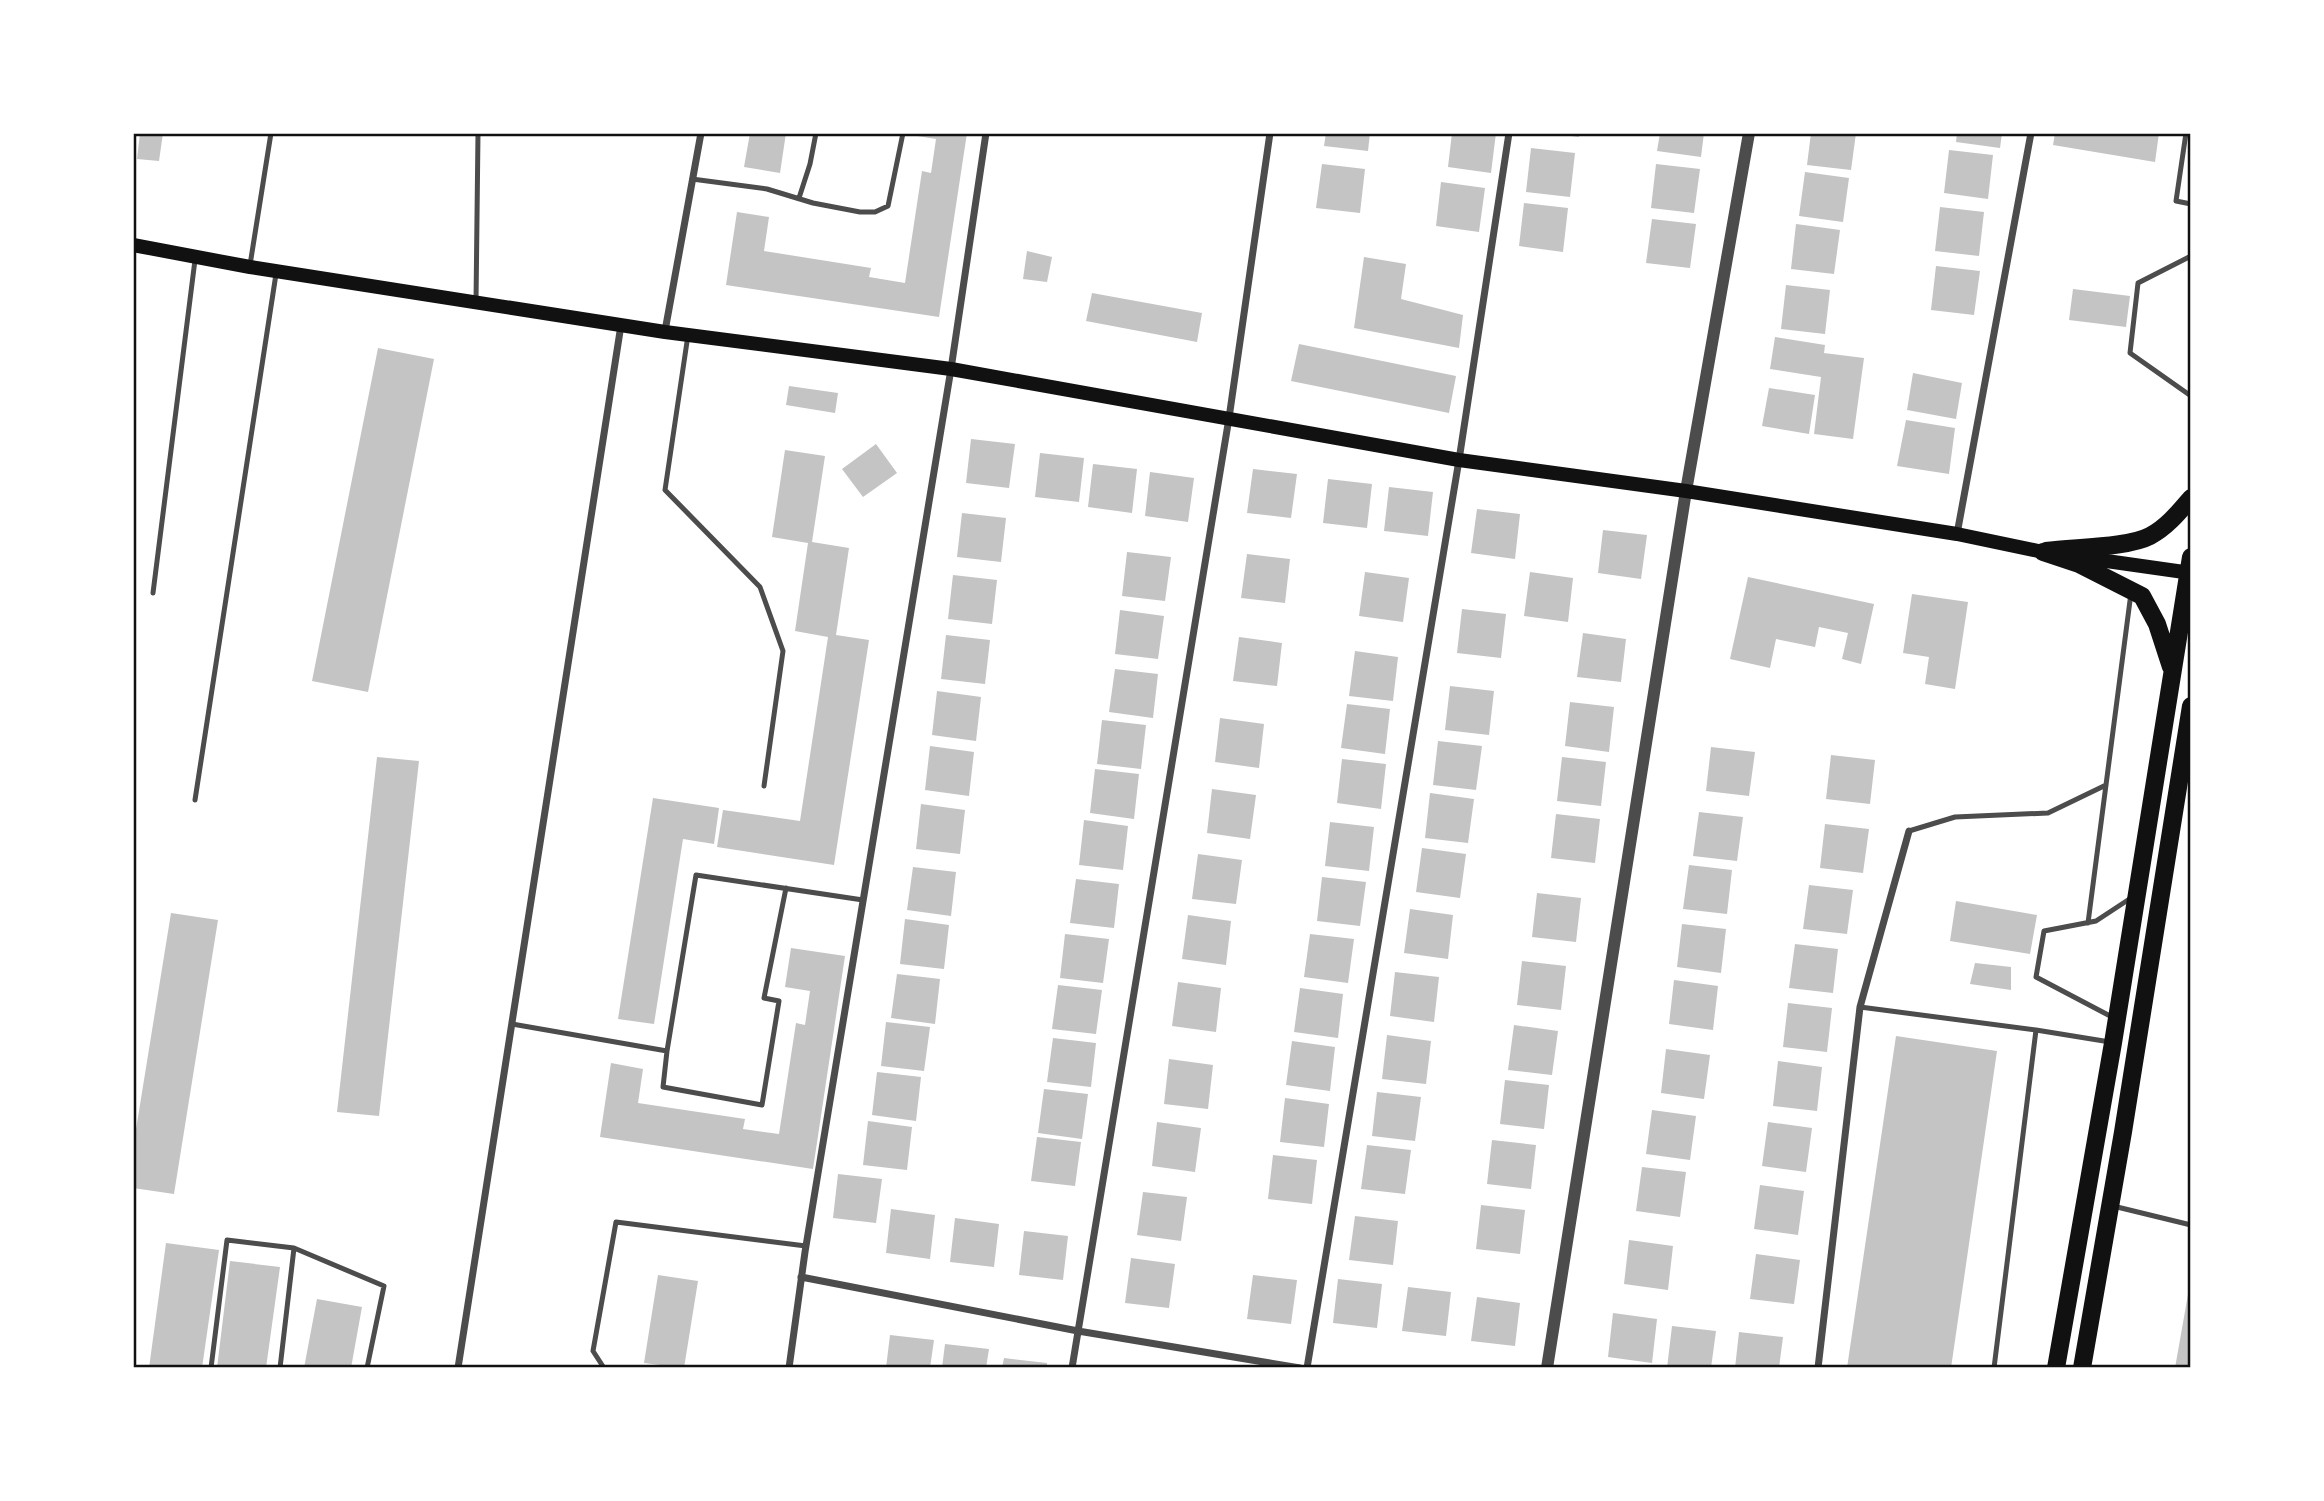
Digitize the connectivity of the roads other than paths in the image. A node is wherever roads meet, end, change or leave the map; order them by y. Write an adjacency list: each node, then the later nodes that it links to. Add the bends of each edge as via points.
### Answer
1 (271, 133): 18 (lane)
2 (478, 133): 20 (lane)
3 (701, 133): 12 (street)
4 (816, 133): 13 (lane)
5 (903, 133): 13 (lane, via 888,206 860,212)
6 (986, 133): 24 (street)
7 (1270, 133): 26 (street)
8 (1509, 133): 27 (street)
9 (1749, 133): 28 (street)
10 (2031, 133): 30 (street)
11 (2186, 133): 14 (lane, via 2176,201)
12 (692, 178): 13 (lane); 22 (street)
13 (799, 198)
14 (2191, 204)
15 (133, 245): 17 (main road)
16 (2191, 256): 25 (lane, via 2138,283 2130,353)
17 (196, 257): 18 (main road); 34 (lane)
18 (250, 267): 19 (main road)
19 (276, 271): 20 (main road); 39 (lane)
20 (476, 302): 21 (main road)
21 (621, 324): 22 (main road); 47 (street)
22 (665, 332): 23 (main road)
23 (688, 335): 24 (main road); 38 (lane, via 665,490 760,587 783,651)
24 (951, 369): 26 (main road); 43 (street)
25 (2191, 396)
26 (1229, 418): 27 (main road); 56 (street)
27 (1459, 460): 28 (main road); 65 (street)
28 (1686, 491): 30 (main road); 66 (street)
29 (2191, 498): 31 (main road, via 2149,536 2121,544)
30 (1957, 534): 31 (main road)
31 (2043, 552): 32 (main road); 33 (main road)
32 (2190, 567): 35 (main road)
33 (2131, 590): 35 (main road, via 2142,596 2157,624); 37 (lane)
34 (153, 593)
35 (2172, 672): 42 (main road)
36 (2191, 706): 51 (main road)
37 (2106, 785): 40 (lane, via 2049,813 1955,817); 44 (lane)
38 (764, 786)
39 (195, 800)
40 (1909, 831): 45 (street)
41 (786, 888): 43 (lane); 50 (lane, via 696,875); 50 (lane, via 764,998 779,1001 762,1105 663,1087)
42 (2136, 895): 44 (lane); 46 (main road)
43 (863, 900): 53 (street)
44 (2088, 923): 46 (lane, via 2044,931 2036,978)
45 (1860, 1007): 48 (lane); 67 (street)
46 (2117, 1020): 49 (main road)
47 (512, 1024): 50 (lane); 60 (street)
48 (2036, 1030): 49 (lane); 68 (lane)
49 (2113, 1043): 69 (main road)
50 (667, 1051)
51 (2110, 1205): 52 (lane); 70 (main road)
52 (2191, 1224)
53 (806, 1246): 55 (street); 61 (lane, via 615,1222 593,1352)
54 (294, 1248): 57 (lane, via 227,1240); 58 (lane); 59 (lane, via 384,1286)
55 (802, 1277): 56 (street); 62 (street)
56 (1078, 1331): 63 (street); 64 (street)
57 (211, 1368)
58 (280, 1368)
59 (367, 1368)
60 (458, 1368)
61 (604, 1368)
62 (789, 1368)
63 (1072, 1368)
64 (1300, 1368)
65 (1307, 1368)
66 (1547, 1368)
67 (1818, 1368)
68 (1994, 1368)
69 (2056, 1368)
70 (2082, 1368)

